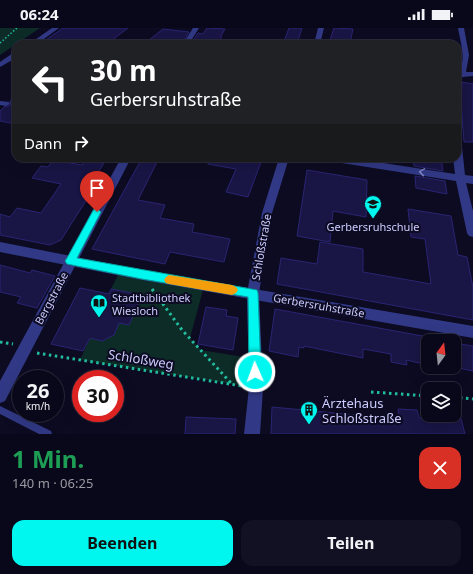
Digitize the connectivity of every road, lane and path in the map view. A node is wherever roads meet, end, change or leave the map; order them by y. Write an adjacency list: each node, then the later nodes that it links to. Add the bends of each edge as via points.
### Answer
1 (17, 28): 9 (path)
2 (56, 28): 6 (street)
3 (196, 28): 7 (street)
4 (321, 28): 8 (street)
5 (461, 28): 12 (street, via 466,62)
6 (38, 40)
7 (188, 40)
8 (318, 40)
9 (0, 43)
10 (12, 58): 11 (street)
11 (0, 65)
12 (461, 72)
13 (473, 74): 14 (street)
14 (461, 76)
15 (124, 162): 23 (street, Bergstraße)
16 (283, 162): 25 (street, Schloßstraße, via 266,213)
17 (355, 162): 19 (street, one-way to 17)
18 (458, 162): 19 (street)
19 (460, 178): 20 (street); 21 (street)
20 (473, 180)
21 (473, 233)
22 (0, 247): 23 (street, Gerbersruhstraße)
23 (70, 261): 24 (street, Gerbersruhstraße); 27 (street, Bergstraße)
24 (142, 275): 25 (street, Gerbersruhstraße); 28 (path, via 182,330)
25 (253, 293): 26 (street, Gerbersruhstraße); 29 (street, Schloßstraße)
26 (473, 332)
27 (23, 351): 28 (path, Schloßweg); 31 (street, Bergstraße)
28 (231, 384): 29 (path, Schloßweg)
29 (256, 388): 37 (street, Schloßstraße)
30 (371, 392): 32 (path)
31 (0, 396)
32 (421, 396)
33 (461, 398): 34 (path)
34 (473, 399)
35 (0, 410): 36 (lane)
36 (48, 434)
37 (252, 434)

